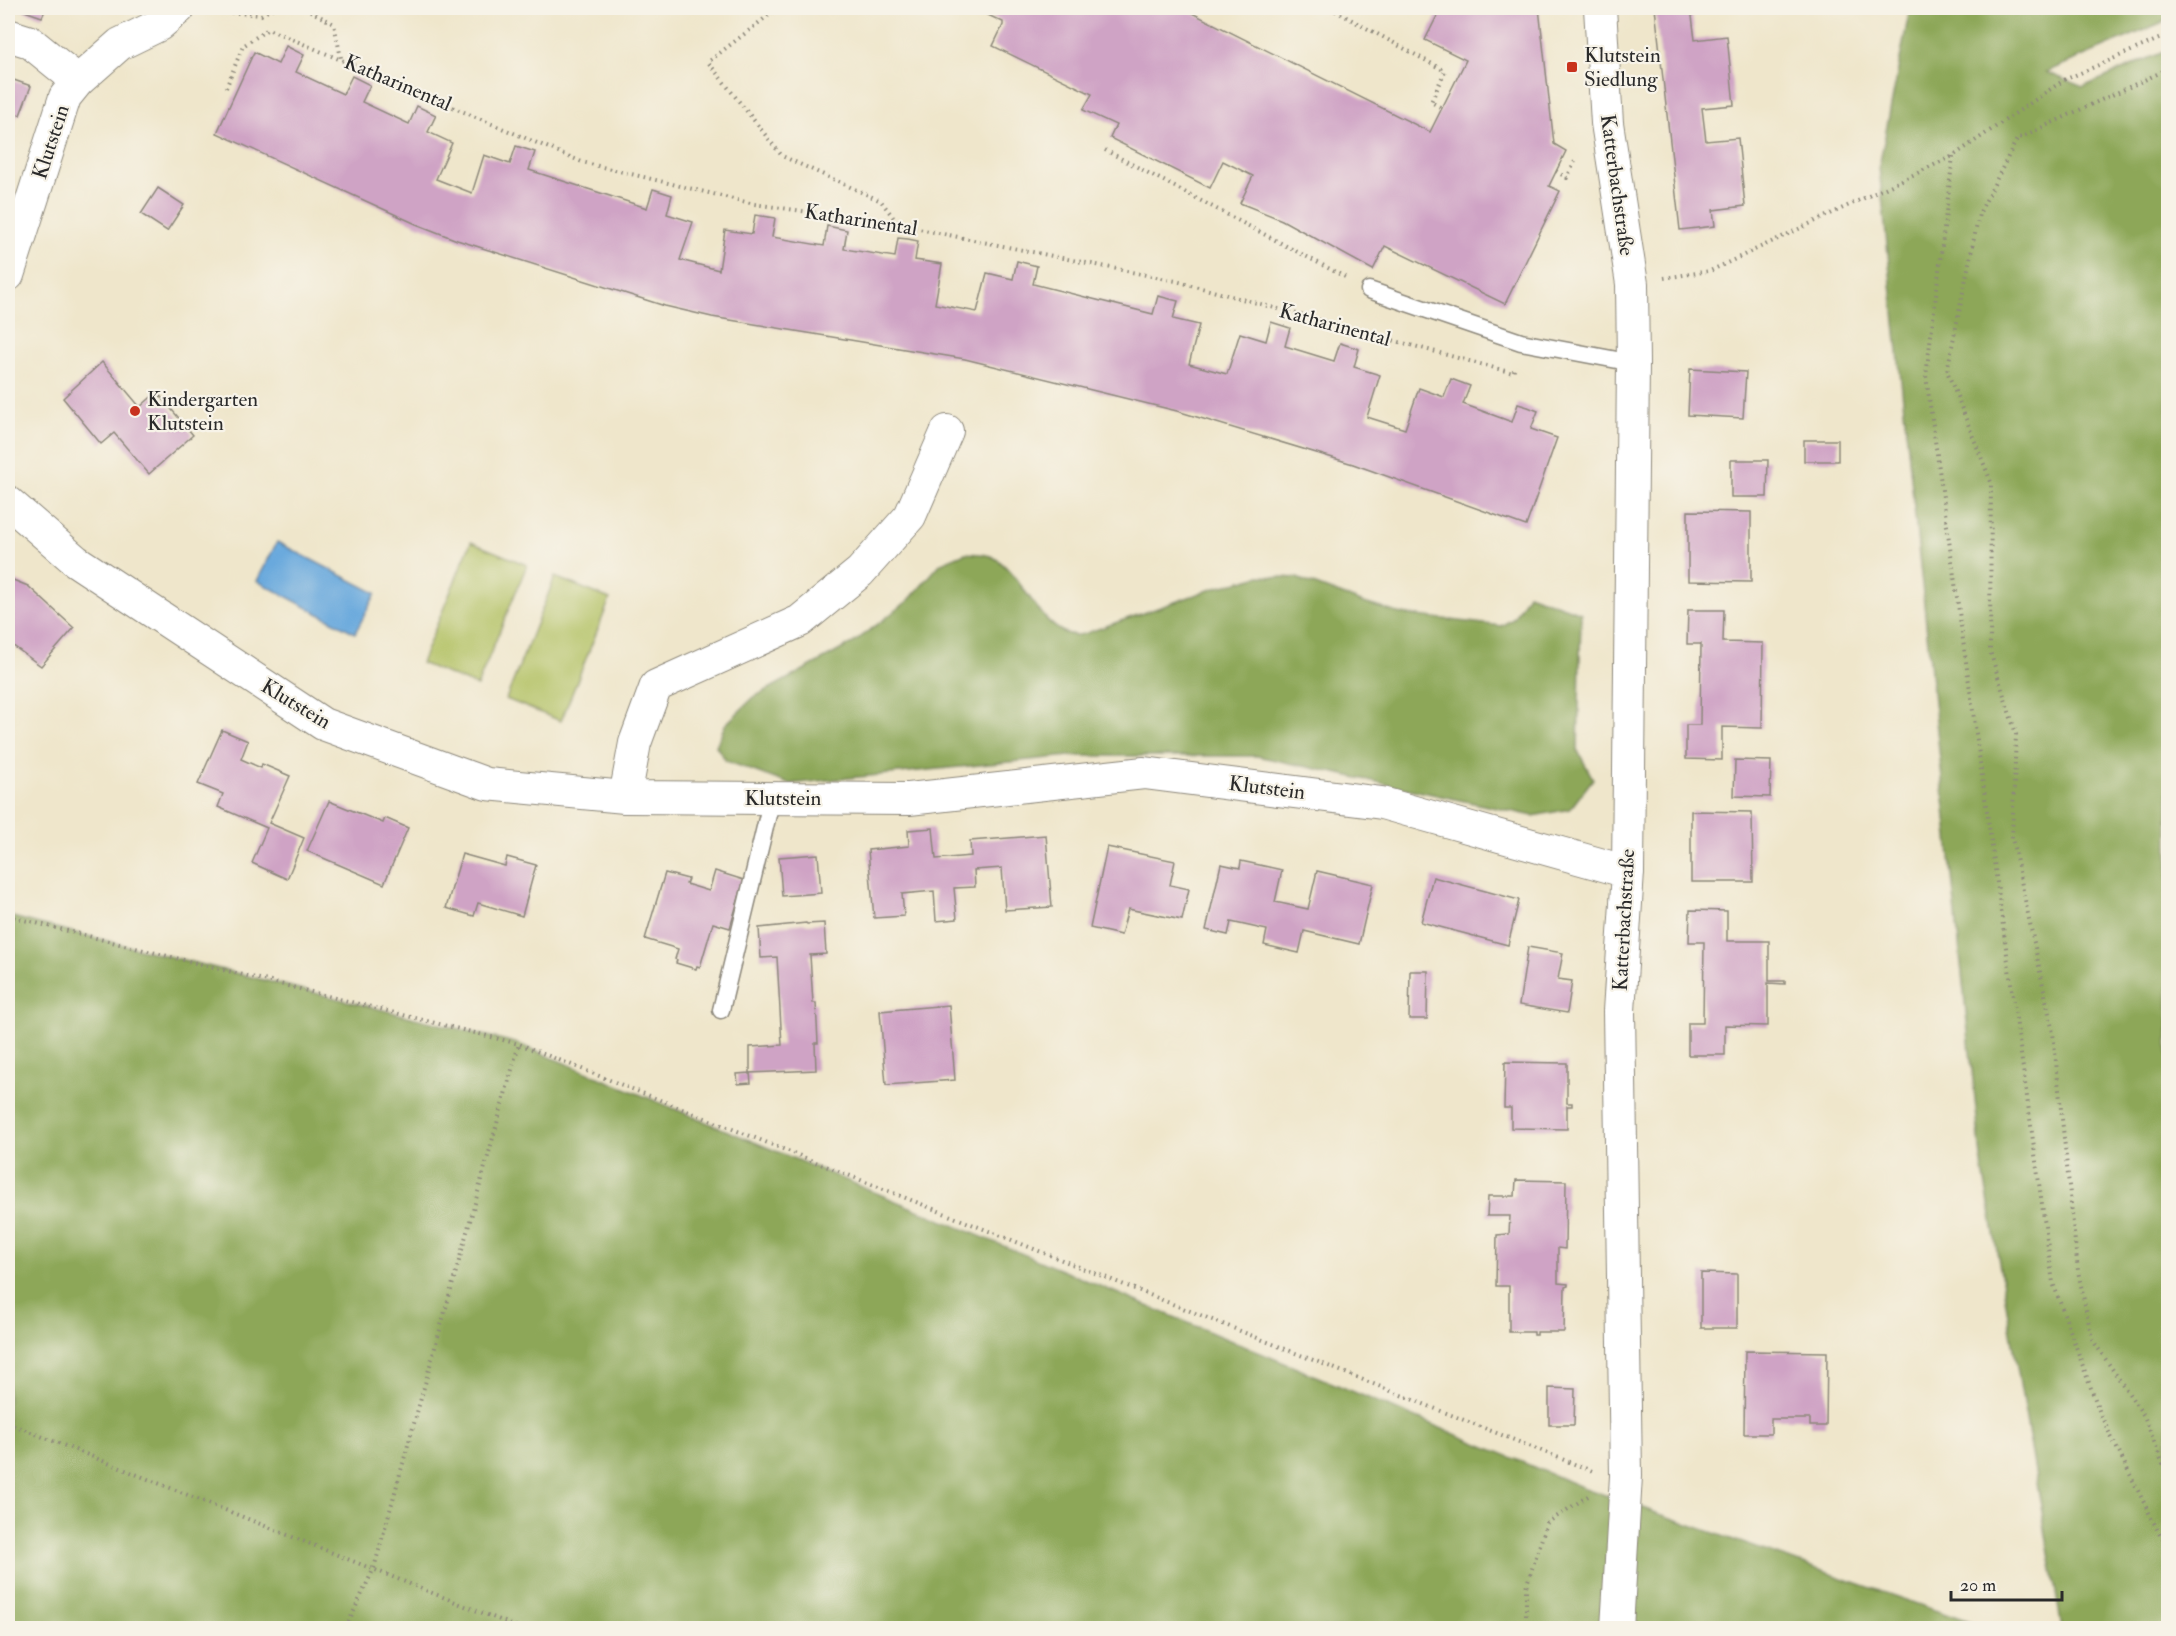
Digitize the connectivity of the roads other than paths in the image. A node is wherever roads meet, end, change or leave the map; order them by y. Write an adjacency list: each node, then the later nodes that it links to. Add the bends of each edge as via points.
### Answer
1 (179, 8): 4 (street, Klutstein, via 159,25 120,44)
2 (1600, 8): 7 (street, Katterbachstraße, via 1607,123 1632,284)
3 (8, 35): 4 (street, Klutstein, via 30,42)
4 (78, 81): 5 (street, Klutstein, via 65,97)
5 (8, 276)
6 (1369, 290): 7 (lane, via 1521,342)
7 (1634, 363): 12 (street, Katterbachstraße)
8 (947, 432): 10 (street, via 910,516 860,572 800,621 656,686 635,743)
9 (8, 502): 10 (street, Klutstein, via 76,561 323,724 487,784)
10 (625, 797): 11 (street, Klutstein)
11 (772, 798): 12 (street, Klutstein, via 909,799 1144,773 1382,803); 13 (lane)
12 (1628, 872): 14 (street, Katterbachstraße, via 1619,1011)
13 (721, 1010)
14 (1617, 1629)

